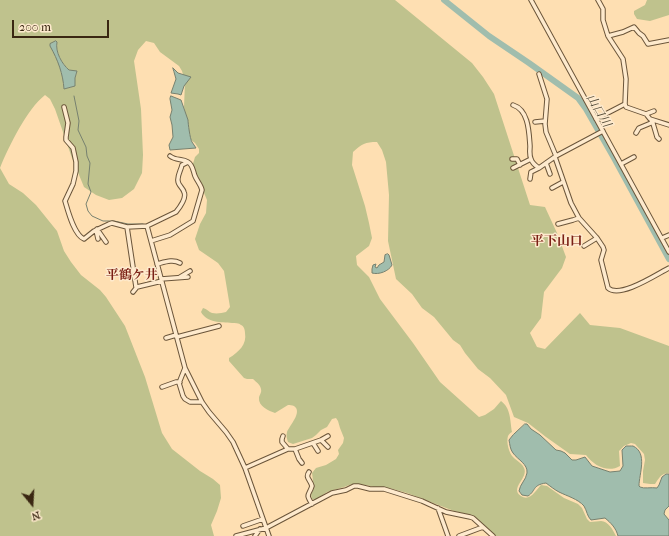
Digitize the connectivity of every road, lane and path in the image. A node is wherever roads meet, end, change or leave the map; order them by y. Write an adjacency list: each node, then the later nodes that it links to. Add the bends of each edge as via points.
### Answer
1 (531, 0): 11 (street)
2 (598, 0): 3 (street, via 603,9 603,20)
3 (608, 36): 4 (street, via 634,27 648,44); 6 (street, via 623,59 626,79)
4 (669, 40)
5 (539, 74): 13 (street, via 547,99)
6 (625, 104): 10 (street, via 630,109); 11 (street)
7 (513, 106): 23 (street, via 525,116 529,130)
8 (64, 107): 38 (street, via 68,123 66,140 73,148 76,162 73,184 65,201 81,238 84,240)
9 (654, 111): 10 (street)
10 (646, 114): 12 (street)
11 (596, 119): 16 (street)
12 (652, 120): 15 (street); 17 (street); 18 (street)
13 (545, 121): 14 (street); 20 (street, via 546,132)
14 (535, 122)
15 (669, 125)
16 (601, 132): 20 (street); 26 (street)
17 (636, 133)
18 (659, 139)
19 (170, 156): 24 (street)
20 (556, 157): 25 (street); 32 (street)
21 (634, 157): 26 (street)
22 (512, 159): 27 (street, via 517,159)
23 (531, 159): 27 (street); 29 (street)
24 (188, 162): 36 (street, via 182,165 178,180 185,193 179,208 176,212); 43 (street, via 202,190 193,221 170,235)
25 (546, 163): 29 (street); 30 (street)
26 (621, 164): 42 (street)
27 (520, 165): 28 (street)
28 (513, 168)
29 (539, 168): 31 (street, via 531,172)
30 (550, 174)
31 (530, 179)
32 (563, 182): 33 (street); 34 (street)
33 (552, 188)
34 (579, 218): 35 (street); 41 (street)
35 (558, 224)
36 (147, 226): 37 (street); 43 (street)
37 (127, 227): 38 (street, via 112,224); 54 (street)
38 (97, 229): 40 (street); 44 (street)
39 (669, 235): 42 (street)
40 (98, 238)
41 (597, 238): 45 (street); 49 (street, via 604,250 601,260 607,287 610,290 631,288)
42 (662, 238): 46 (street)
43 (151, 241): 48 (street)
44 (106, 242)
45 (584, 246)
46 (669, 252)
47 (180, 263): 48 (street, via 170,261)
48 (158, 264): 53 (street)
49 (669, 268)
50 (190, 271): 52 (street)
51 (188, 276): 52 (street)
52 (180, 278): 53 (street)
53 (162, 280): 54 (street); 57 (street)
54 (137, 287): 55 (street)
55 (133, 292)
56 (219, 326): 57 (street)
57 (176, 336): 58 (street); 59 (street)
58 (166, 338)
59 (185, 368): 60 (street); 62 (street)
60 (180, 382): 61 (street); 62 (street, via 185,399 190,402)
61 (162, 387)
62 (202, 402): 72 (street, via 233,442)
63 (283, 436): 68 (street, via 282,442)
64 (328, 436): 65 (street)
65 (321, 440): 66 (street); 67 (street)
66 (313, 443): 69 (street); 70 (street)
67 (328, 447)
68 (288, 449): 69 (street); 72 (street)
69 (295, 449): 71 (street)
70 (318, 451)
71 (302, 463)
72 (245, 468): 76 (street)
73 (309, 472): 74 (street, via 307,477 312,486 307,494)
74 (312, 504): 75 (street, via 332,493 358,486 384,490); 79 (street)
75 (438, 508): 78 (street, via 473,518); 84 (street)
76 (263, 519): 77 (street); 79 (street)
77 (243, 526)
78 (483, 527): 85 (street); 86 (street)
79 (266, 528): 80 (street); 83 (street)
80 (260, 529): 81 (street); 82 (street)
81 (236, 536)
82 (256, 536)
83 (269, 536)
84 (448, 536)
85 (459, 536)
86 (493, 536)

